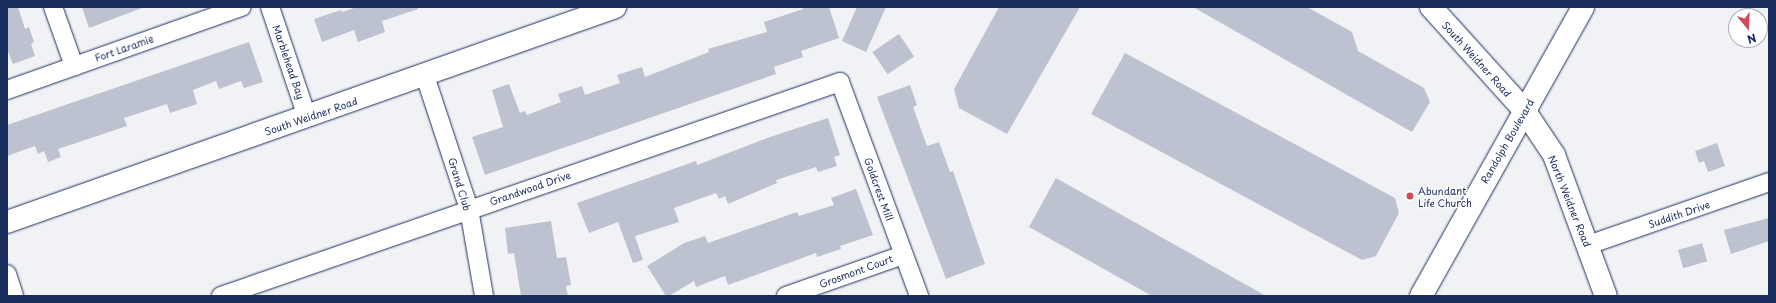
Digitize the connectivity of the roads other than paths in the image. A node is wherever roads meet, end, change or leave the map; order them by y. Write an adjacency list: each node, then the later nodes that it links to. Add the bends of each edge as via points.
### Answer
1 (53, 7): 7 (street)
2 (242, 7): 7 (street, Fort Laramie)
3 (270, 7): 12 (street, Marblehead Bay)
4 (615, 7): 8 (main road, South Weidner Road)
5 (1431, 7): 11 (main road, South Weidner Road)
6 (1583, 7): 11 (main road, Randolph Boulevard)
7 (74, 66): 10 (street, Fort Laramie)
8 (425, 76): 12 (main road, South Weidner Road); 14 (street, Grand Club)
9 (840, 82): 14 (street, Grandwood Drive); 17 (street, Goldcrest Mill)
10 (7, 90)
11 (1524, 110): 16 (main road, North Weidner Road, via 1554,155); 25 (main road, Randolph Boulevard)
12 (307, 117): 15 (main road, South Weidner Road)
13 (1769, 182): 16 (street, Suddith Drive)
14 (469, 208): 19 (street, Grandwood Drive); 22 (street, Grand Club)
15 (7, 222)
16 (1588, 245): 26 (main road, North Weidner Road)
17 (903, 255): 23 (street, Grosmont Court); 24 (street, Goldcrest Mill)
18 (7, 274): 20 (street)
19 (243, 292): 21 (street, Grandwood Drive)
20 (14, 296)
21 (221, 296)
22 (484, 296)
23 (786, 296)
24 (919, 296)
25 (1420, 296)
26 (1606, 296)

